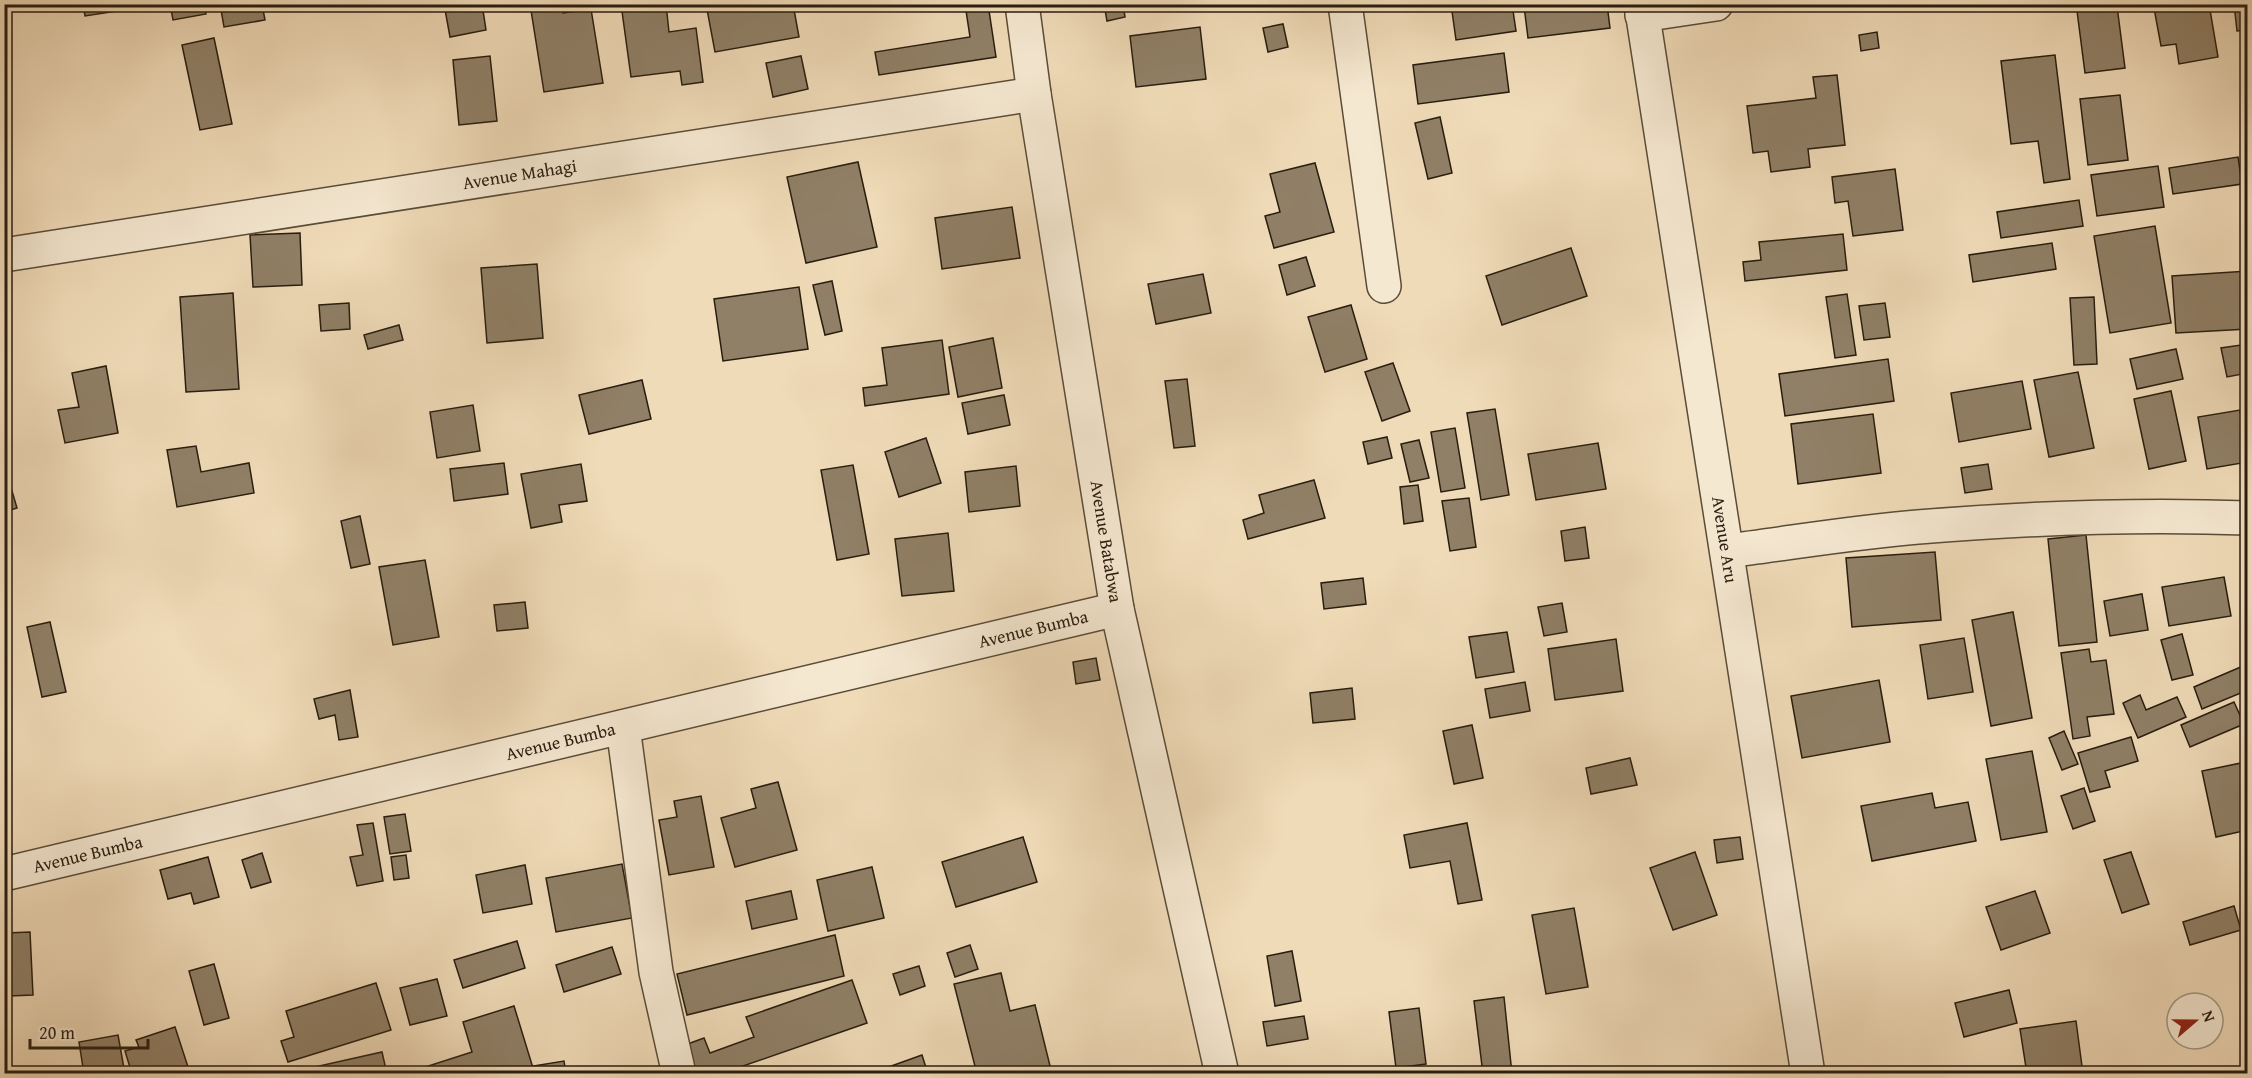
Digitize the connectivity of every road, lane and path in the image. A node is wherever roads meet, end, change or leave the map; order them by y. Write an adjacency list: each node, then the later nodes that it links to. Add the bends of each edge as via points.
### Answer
1 (1022, 4): 5 (street, Avenue Batabwa)
2 (1345, 4): 7 (street)
3 (1716, 4): 4 (street)
4 (1642, 10): 9 (street, Avenue Aru)
5 (1034, 94): 6 (street, Avenue Mahagi); 10 (street, Avenue Batabwa)
6 (4, 255)
7 (1384, 286)
8 (2247, 518): 9 (street, via 2048,518 1916,527)
9 (1727, 551): 15 (street, Avenue Aru)
10 (1117, 609): 11 (street, Avenue Bumba); 14 (street, Avenue Batabwa)
11 (622, 727): 12 (street, Avenue Bumba); 13 (street, via 656,972)
12 (4, 874)
13 (679, 1074)
14 (1222, 1074)
15 (1808, 1074)

